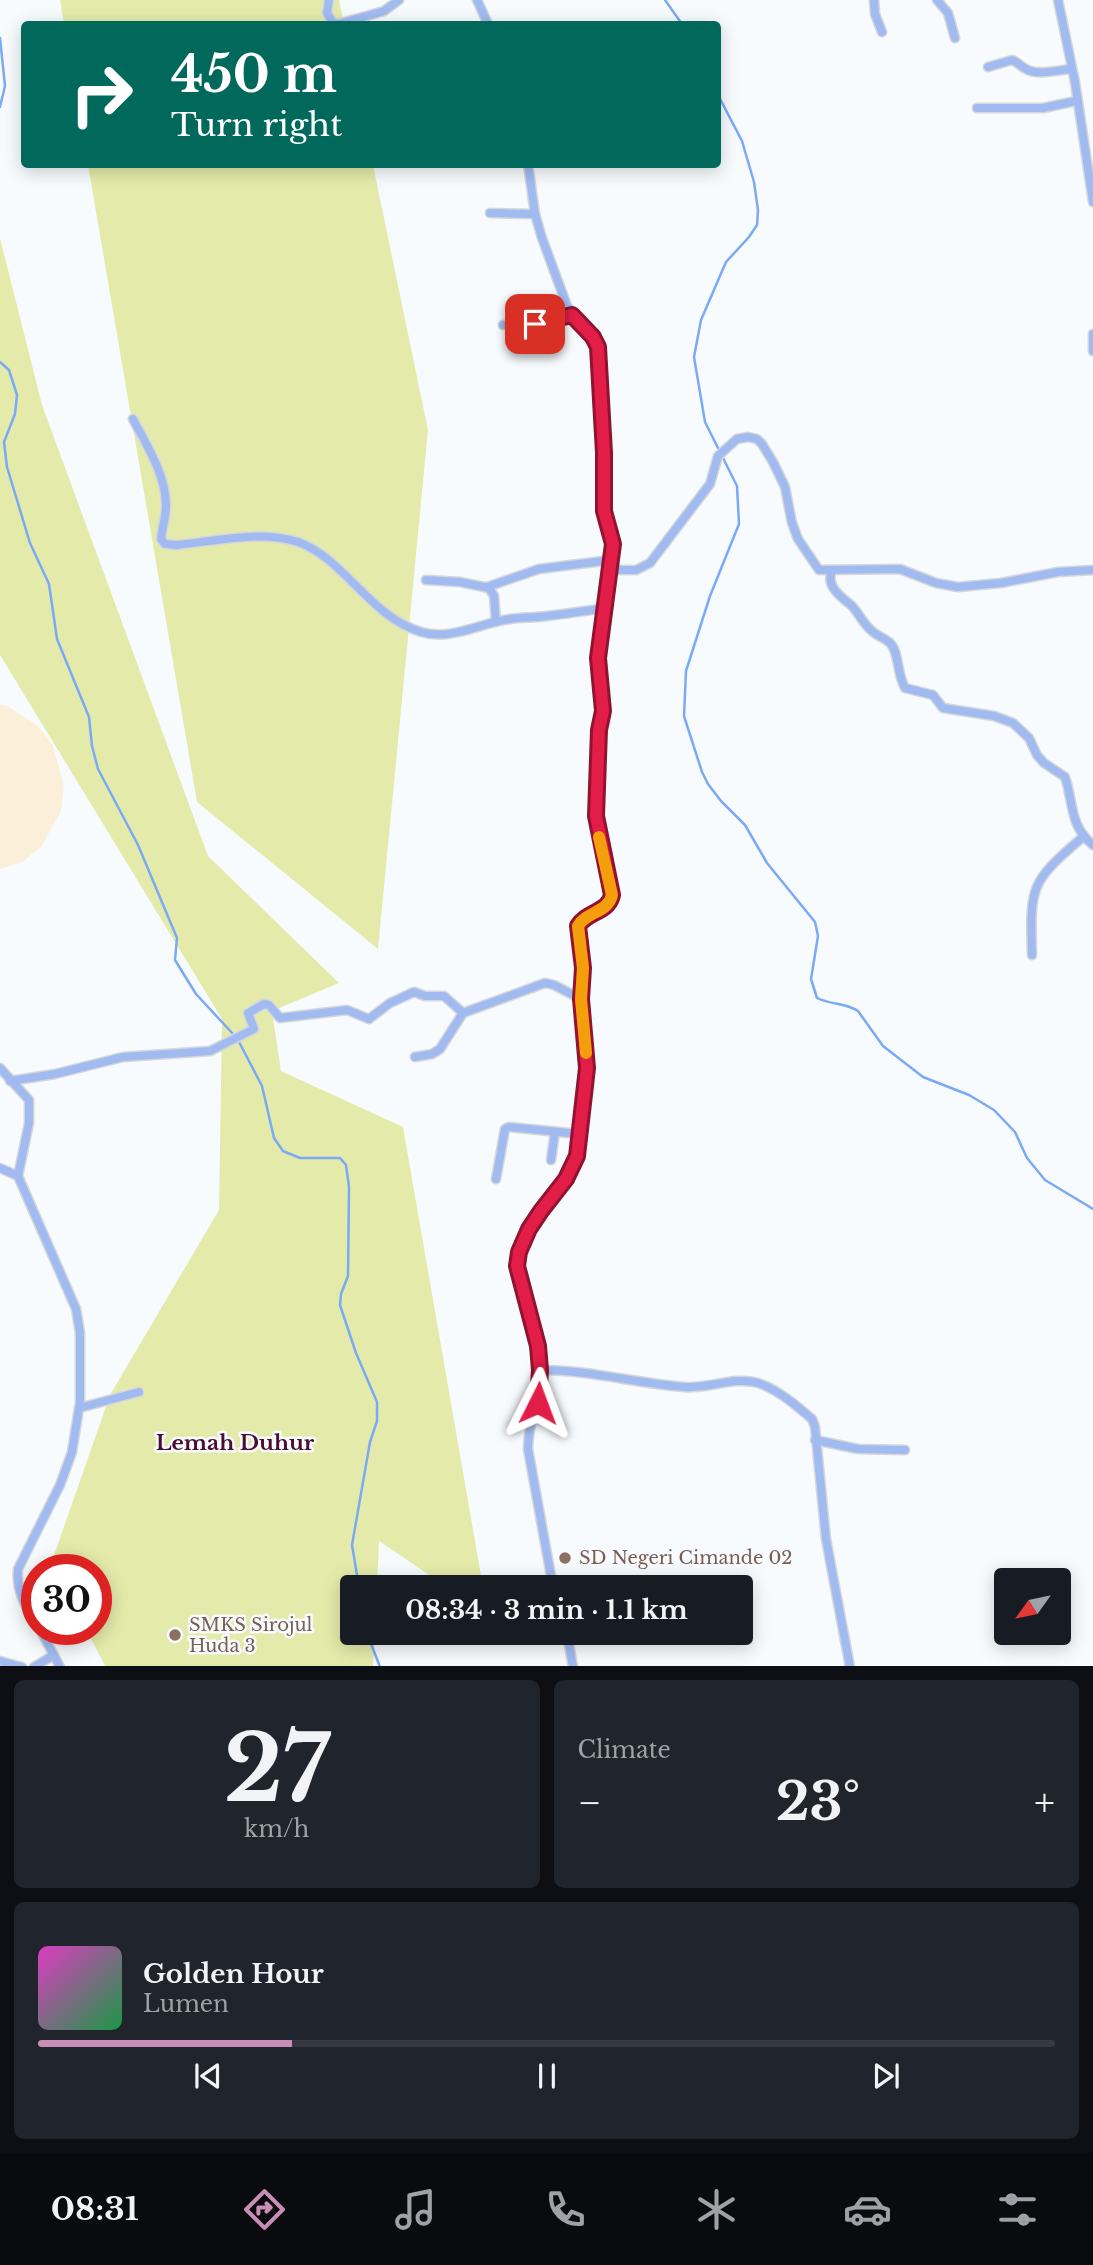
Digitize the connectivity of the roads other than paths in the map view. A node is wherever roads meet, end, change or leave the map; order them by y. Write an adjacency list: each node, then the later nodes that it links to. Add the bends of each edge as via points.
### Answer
1 (329, 0): 7 (street, via 327,13)
2 (400, 0): 8 (street)
3 (477, 0): 9 (street)
4 (874, 0): 10 (street)
5 (937, 0): 11 (street, via 948,13)
6 (1058, 0): 13 (street)
7 (332, 21)
8 (348, 21)
9 (487, 21)
10 (882, 32)
11 (955, 38)
12 (988, 67): 13 (street, via 1012,60 1034,72)
13 (1071, 69): 14 (street)
14 (1076, 101): 15 (street, via 1043,108); 17 (street)
15 (977, 108)
16 (529, 168): 19 (street)
17 (1093, 202)
18 (490, 213): 19 (street)
19 (535, 214): 20 (street)
20 (572, 315): 21 (street, via 543,325); 25 (street, via 598,347 604,503 612,538)
21 (503, 325)
22 (1093, 334): 23 (street)
23 (1093, 351)
24 (133, 419): 32 (street, via 164,489 166,515 161,539 165,544 255,536 286,539 318,552 386,614 421,632 451,633)
25 (611, 560): 26 (street); 30 (street, via 539,569)
26 (610, 570): 28 (street, via 636,570 650,563 710,484 721,453 737,439 754,438 762,444 785,487 798,539 819,570); 31 (street)
27 (1093, 570): 28 (street, via 969,587 936,583 900,569)
28 (832, 571): 33 (street, via 831,582 843,601 872,632 892,644 905,688 933,695 943,708 995,716 1022,730 1044,763 1065,777 1072,814)
29 (426, 580): 30 (street)
30 (486, 587): 32 (street, via 494,594)
31 (605, 608): 32 (street); 36 (street, via 598,658 603,711 596,816 612,895 606,906 578,926)
32 (496, 622)
33 (1083, 837): 34 (street); 35 (street, via 1055,861 1036,886 1031,901)
34 (1093, 845)
35 (1032, 955)
36 (581, 999): 37 (street, via 545,983); 42 (street, via 587,1068)
37 (463, 1013): 38 (street, via 436,1052); 40 (street, via 447,998 416,992 369,1019 347,1010 279,1018 264,1004 248,1013 254,1027 210,1051 122,1057)
38 (415, 1057)
39 (0, 1068): 40 (street)
40 (10, 1081): 45 (street, via 27,1096 31,1110)
41 (555, 1132): 42 (street); 43 (street); 46 (street, via 505,1129)
42 (579, 1134): 47 (street, via 574,1166 536,1218 517,1261)
43 (551, 1160)
44 (0, 1168): 45 (street)
45 (18, 1176): 49 (street, via 76,1309)
46 (496, 1179)
47 (540, 1370): 50 (street, via 685,1387 758,1383 811,1419); 54 (street, via 528,1450)
48 (139, 1392): 49 (street)
49 (79, 1408): 52 (street, via 72,1452 60,1485)
50 (815, 1440): 51 (street, via 858,1449); 64 (street, via 825,1531)
51 (905, 1450)
52 (26, 1554)
53 (21, 1563): 55 (street, via 17,1585)
54 (551, 1575)
55 (21, 1596)
56 (49, 1645): 58 (street)
57 (569, 1645): 63 (street)
58 (54, 1655): 61 (street); 62 (street)
59 (0, 1661): 60 (street)
60 (18, 1666)
61 (36, 1666)
62 (60, 1666)
63 (573, 1666)
64 (850, 1666)

